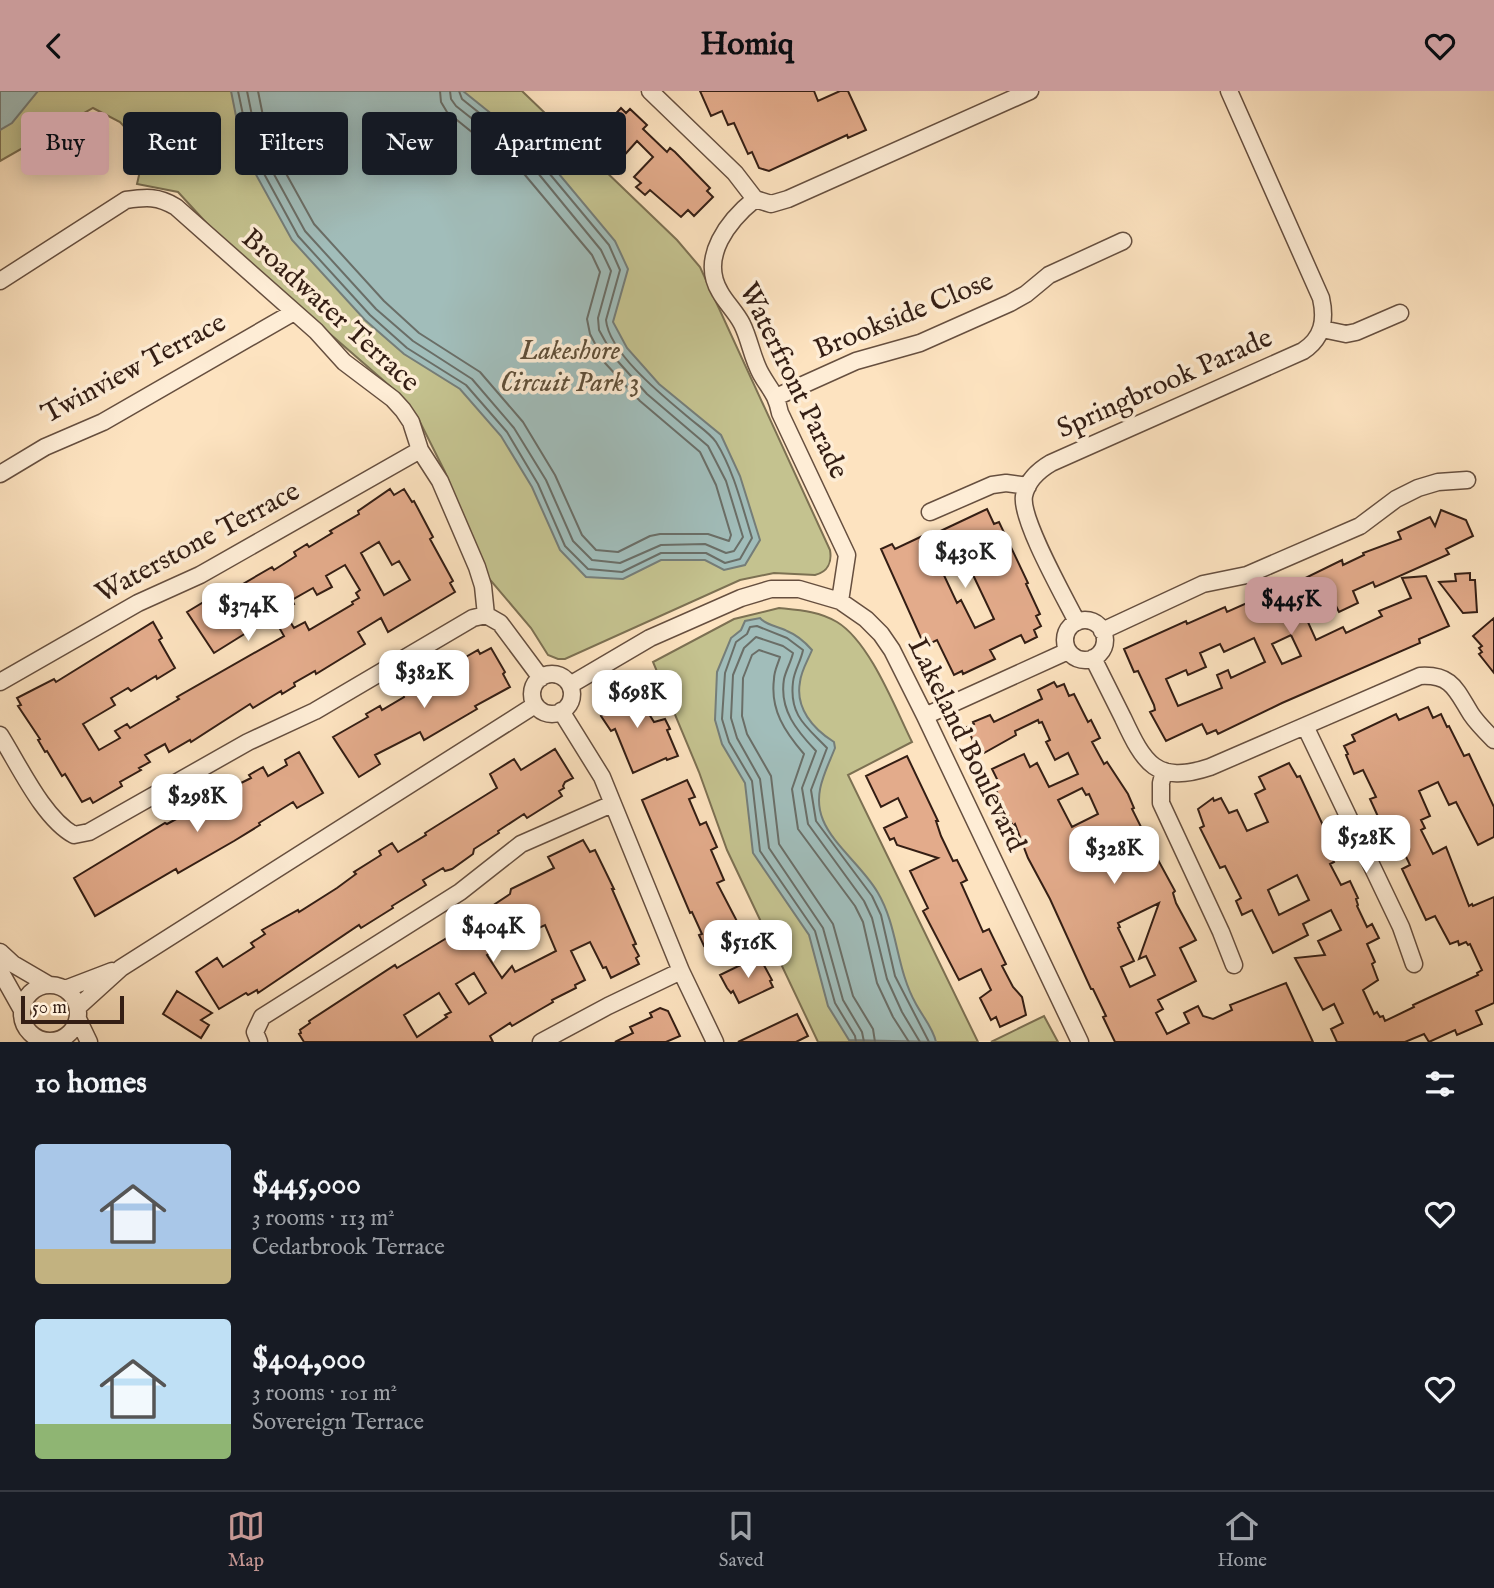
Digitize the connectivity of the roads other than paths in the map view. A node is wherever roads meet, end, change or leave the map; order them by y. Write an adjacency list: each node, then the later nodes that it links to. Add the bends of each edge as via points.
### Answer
1 (650, 91): 4 (street, via 735,173)
2 (1030, 91): 4 (street, via 788,199 771,204)
3 (1229, 91): 9 (street, via 1321,298)
4 (755, 199): 10 (street, Waterfront Parade, via 718,241 715,274 718,290 739,318 760,373)
5 (1123, 241): 10 (street, Brookside Close, via 1049,275 1010,303 914,346 856,361)
6 (0, 281): 7 (street, Broadwater Terrace, via 110,208 148,196 176,207)
7 (294, 312): 11 (street, Broadwater Terrace, via 344,362 393,399 411,422); 12 (street, Twinview Terrace, via 103,422 45,447)
8 (1400, 313): 9 (street, via 1356,332)
9 (1322, 329): 14 (street, Springbrook Parade, via 1303,351 1051,463)
10 (776, 397): 16 (street, Waterfront Parade, via 847,555)
11 (420, 450): 17 (street, Broadwater Terrace, via 440,481 477,568); 23 (street, Waterstone Terrace)
12 (0, 474)
13 (1467, 480): 19 (street, via 1418,488 1360,526 1247,575 1203,584)
14 (1028, 486): 15 (street, via 992,485); 18 (street, via 1024,497 1028,522)
15 (930, 512)
16 (840, 601): 24 (street, Lakeland Boulevard, via 799,589 749,595 650,638); 27 (street, Lakeland Boulevard, via 881,634)
17 (486, 615): 22 (street, via 500,622); 29 (street, via 473,618 315,711 248,742 89,832 74,835 61,828)
18 (1077, 622): 19 (street, via 1094,622); 20 (street, via 1067,632)
19 (1102, 631): 21 (street, via 1104,643)
20 (1068, 651): 21 (street, via 1076,659); 27 (street)
21 (1093, 658): 31 (street, via 1139,751)
22 (541, 678): 24 (street, via 554,674); 25 (street, via 532,693)
23 (0, 682)
24 (570, 685): 26 (street, via 572,697)
25 (535, 705): 26 (street, via 550,714); 36 (street)
26 (561, 712): 32 (street, via 603,777)
27 (925, 716): 47 (street, Lakeland Boulevard)
28 (1305, 726): 30 (street, via 1405,681 1432,675 1451,683); 31 (street, via 1193,773); 34 (street, via 1401,927)
29 (0, 735)
30 (1494, 740)
31 (1164, 771): 35 (street, via 1161,803)
32 (612, 804): 38 (street); 44 (street, via 521,844 460,892 262,1017 255,1032)
33 (0, 952): 39 (street)
34 (1414, 964)
35 (1234, 965)
36 (121, 968): 39 (street); 41 (street)
37 (0, 971): 40 (street)
38 (681, 971): 45 (street); 46 (street)
39 (57, 987): 40 (street, via 33,991); 41 (street, via 76,1000)
40 (22, 1010): 42 (street, via 29,1032 44,1042)
41 (78, 1013): 42 (street, via 69,1034); 43 (street)
42 (56, 1041)
43 (89, 1042)
44 (258, 1042)
45 (541, 1042)
46 (715, 1042)
47 (1080, 1042)

